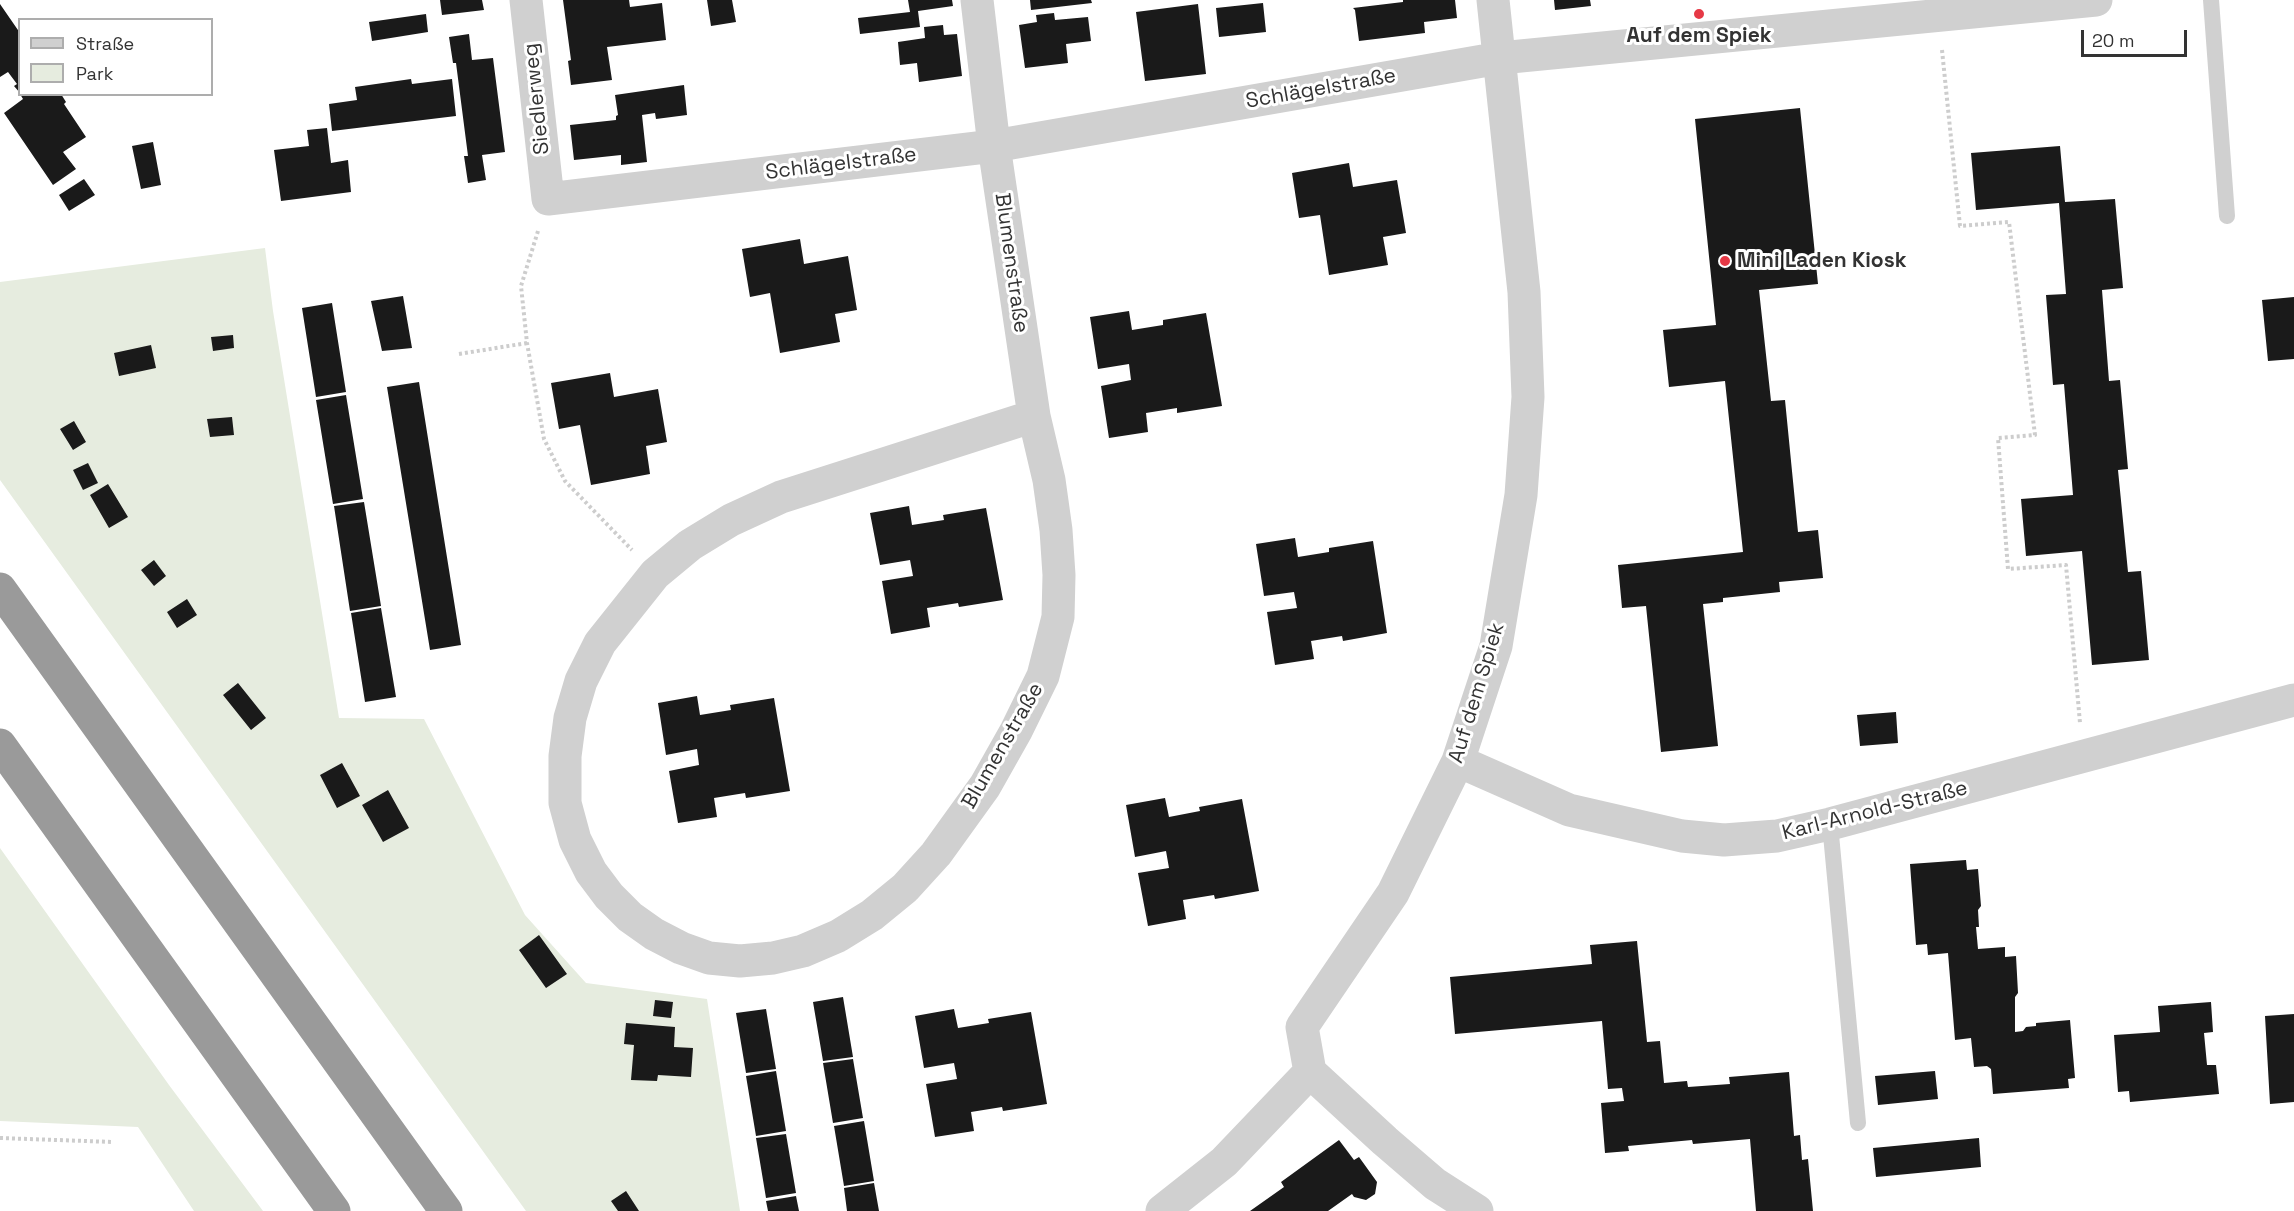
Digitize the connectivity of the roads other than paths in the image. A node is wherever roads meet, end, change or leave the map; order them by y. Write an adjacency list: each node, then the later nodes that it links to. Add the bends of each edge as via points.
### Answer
1 (526, 0): 8 (street, Siedlerweg)
2 (977, 0): 7 (street, Blumenstraße)
3 (1493, 0): 6 (street, Auf dem Spiek)
4 (2096, 0): 6 (street, Schlägelstraße)
5 (2211, 0): 9 (lane)
6 (1500, 58): 7 (street, Schlägelstraße); 14 (street, Auf dem Spiek, via 1524,292 1527,408 1521,495 1496,646)
7 (994, 146): 8 (street, Schlägelstraße); 10 (street, Blumenstraße)
8 (549, 199)
9 (2227, 216)
10 (1034, 416): 10 (street, Blumenstraße, via 781,497 690,545 655,574 600,643 581,681 570,718 565,756 566,803 575,840 591,872 630,917 654,934 709,958 773,958 838,936 872,915 905,888 936,854 985,786 1016,731 1043,676 1058,617 1056,530)
11 (0, 589): 19 (highway)
12 (2294, 700): 15 (street, Karl-Arnold-Straße)
13 (0, 745): 18 (highway)
14 (1458, 761): 15 (street, Karl-Arnold-Straße, via 1569,810 1682,836 1724,840 1777,836); 16 (street, Auf dem Spiek, via 1393,893 1302,1027)
15 (1830, 824): 17 (lane)
16 (1310, 1072): 20 (street, via 1224,1162); 21 (street, via 1435,1184)
17 (1858, 1123)
18 (334, 1211)
19 (446, 1211)
20 (1162, 1211)
21 (1477, 1211)

